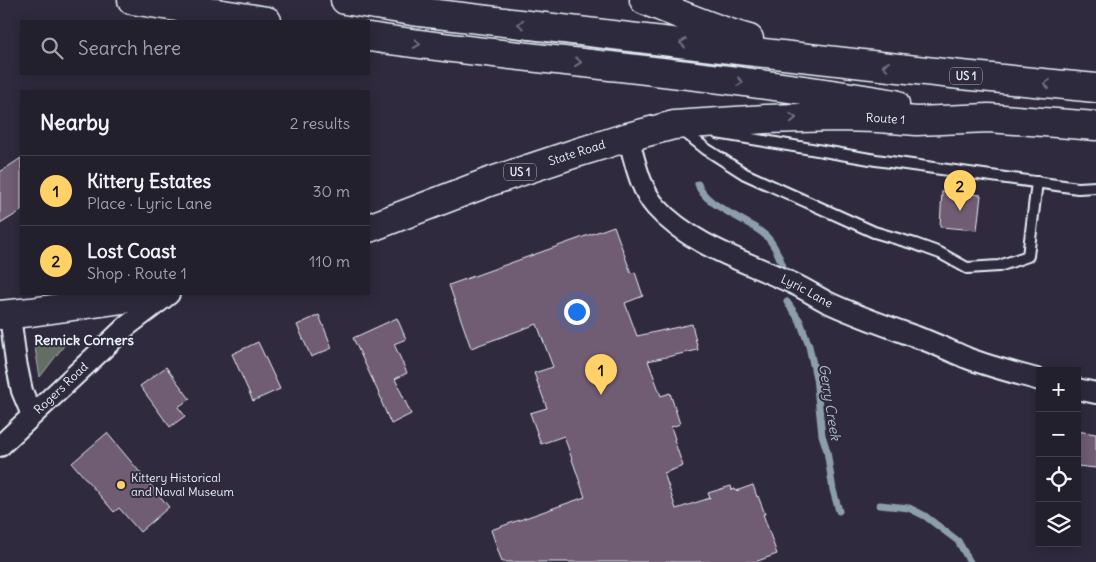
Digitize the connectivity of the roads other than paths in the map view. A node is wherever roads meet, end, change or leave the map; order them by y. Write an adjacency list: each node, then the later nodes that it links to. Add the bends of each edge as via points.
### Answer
1 (132, 0): 4 (main road)
2 (345, 0): 6 (main road, one-way to 2, via 412,11)
3 (644, 0): 6 (main road, US 1, via 736,35)
4 (261, 20)
5 (370, 37): 8 (main road, one-way to 8, via 831,94)
6 (836, 60): 7 (main road, US 1, one-way to 6)
7 (1096, 88)
8 (989, 118): 9 (main road, Route 1 / US 1, one-way to 8, via 809,118 917,121); 10 (main road, Route 1 / US 1)
9 (674, 125): 11 (main road, State Road / US 1); 12 (lane, via 876,160); 12 (lane, via 745,174 874,232 940,253 967,268 999,266 1028,256)
10 (1096, 126)
11 (628, 137): 14 (main road, State Road / US 1, via 489,182); 18 (street, Lyric Lane, via 648,197 672,222 694,238 850,312 969,358)
12 (1037, 182): 13 (lane, via 1078,188)
13 (1096, 187)
14 (370, 228)
15 (152, 295): 17 (main road)
16 (168, 295): 21 (street, Rogers Road, via 127,326)
17 (5, 315): 21 (street, via 22,391)
18 (1036, 379)
19 (1081, 390): 20 (street)
20 (1096, 393)
21 (32, 415): 22 (street, Rogers Road)
22 (0, 446)

